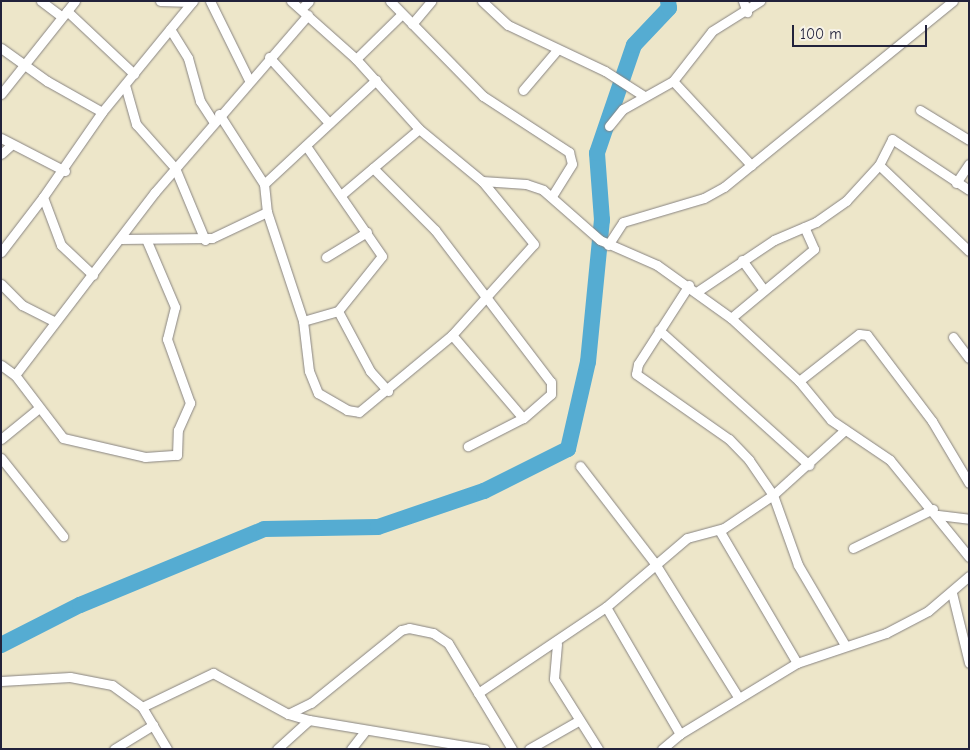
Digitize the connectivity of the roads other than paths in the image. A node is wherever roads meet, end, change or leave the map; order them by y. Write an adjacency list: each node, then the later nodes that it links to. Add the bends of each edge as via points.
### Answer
1 (41, 1): 16 (street)
2 (75, 1): 16 (street)
3 (160, 1): 13 (street)
4 (210, 1): 26 (street)
5 (291, 1): 14 (street)
6 (309, 1): 14 (street)
7 (390, 1): 17 (street)
8 (431, 1): 18 (street)
9 (482, 1): 21 (street, via 508,25)
10 (743, 1): 15 (street)
11 (760, 1): 15 (street)
12 (953, 1): 45 (street)
13 (192, 2): 19 (street)
14 (304, 12): 22 (street); 23 (street)
15 (748, 12): 28 (street, via 712,31)
16 (65, 14): 24 (street); 25 (street)
17 (402, 14): 18 (street); 23 (street)
18 (412, 24): 55 (street, via 483,96 569,152 572,164)
19 (170, 29): 25 (street); 35 (street, via 188,58 200,101)
20 (1, 48): 24 (street)
21 (557, 50): 30 (street); 32 (street, via 604,71)
22 (269, 57): 26 (street); 36 (street)
23 (356, 59): 27 (street)
24 (27, 64): 31 (street); 34 (street, via 47,81)
25 (134, 74): 29 (street)
26 (249, 80): 35 (street)
27 (376, 80): 36 (street); 38 (street)
28 (673, 81): 32 (street); 45 (street)
29 (125, 85): 34 (street); 47 (street, via 136,124)
30 (522, 90)
31 (1, 94)
32 (644, 96): 37 (street)
33 (920, 110): 40 (street)
34 (102, 112): 49 (street)
35 (216, 118): 47 (street); 52 (street)
36 (329, 123): 42 (street)
37 (609, 126)
38 (419, 129): 48 (street); 50 (street)
39 (1, 138): 41 (street)
40 (969, 140)
41 (10, 146): 43 (street); 49 (street)
42 (306, 146): 52 (street); 54 (street)
43 (1, 154)
44 (969, 164): 51 (street)
45 (751, 165): 63 (street, via 704,198 623,222)
46 (879, 165): 51 (street, via 888,142 895,138); 58 (street, via 846,201); 64 (street)
47 (175, 168): 60 (street); 62 (street)
48 (373, 168): 54 (street); 73 (street, via 435,230)
49 (65, 171): 56 (street)
50 (482, 181): 55 (street, via 526,184); 73 (street, via 534,244)
51 (956, 183): 53 (street)
52 (264, 184): 57 (street)
53 (969, 190)
54 (341, 195): 59 (street)
55 (552, 195): 63 (street)
56 (43, 197): 65 (street); 68 (street, via 61,245)
57 (267, 212): 62 (street); 77 (street)
58 (804, 227): 67 (street); 71 (street, via 814,249)
59 (367, 232): 66 (street); 74 (street, via 382,260)
60 (120, 238): 61 (street); 68 (street)
61 (146, 238): 62 (street); 86 (street, via 175,308 167,339 190,403 178,430 177,455 145,457 63,438)
62 (205, 240)
63 (608, 245): 70 (street)
64 (969, 251)
65 (1, 252)
66 (326, 258)
67 (742, 260): 71 (street); 72 (street)
68 (93, 275): 76 (street)
69 (1, 284): 76 (street, via 22,305)
70 (690, 285): 72 (street); 78 (street)
71 (764, 290): 75 (street)
72 (698, 291): 75 (street)
73 (489, 299): 79 (street); 87 (street, via 551,382 550,394)
74 (338, 311): 77 (street); 85 (street, via 370,371)
75 (731, 318): 84 (street)
76 (56, 322): 83 (street)
77 (303, 322): 85 (street, via 309,371 318,394 347,410 359,412)
78 (659, 330): 94 (street); 97 (street, via 636,374 729,439 749,460)
79 (452, 336): 85 (street); 87 (street)
80 (953, 338): 81 (street)
81 (969, 358)
82 (1, 365): 83 (street)
83 (15, 375): 86 (street)
84 (800, 381): 88 (street); 96 (street, via 859,334 868,335 932,421)
85 (388, 391)
86 (39, 408): 90 (street)
87 (523, 418): 92 (street)
88 (831, 420): 89 (street); 91 (street)
89 (845, 430): 91 (street); 98 (street, via 890,460)
90 (1, 439)
91 (830, 441): 94 (street)
92 (468, 446)
93 (1, 458): 101 (street)
94 (809, 465): 97 (street)
95 (580, 466): 104 (street)
96 (969, 483)
97 (773, 495): 100 (street); 109 (street, via 798,565)
98 (936, 512): 99 (street); 102 (street); 103 (street)
99 (969, 519)
100 (719, 530): 104 (street, via 692,535); 110 (street)
101 (63, 536)
102 (853, 548)
103 (969, 557)
104 (654, 562): 107 (street); 114 (street)
105 (969, 576): 106 (street)
106 (952, 593): 109 (street, via 886,633); 111 (street)
107 (606, 607): 108 (street); 121 (street)
108 (557, 644): 113 (street); 118 (street, via 554,678)
109 (845, 645): 110 (street)
110 (797, 663): 114 (street)
111 (969, 663)
112 (1, 681): 115 (street, via 70,677 100,681)
113 (478, 693): 116 (street, via 442,637 409,628 401,630 311,703); 128 (street)
114 (738, 697): 121 (street)
115 (142, 707): 116 (street, via 213,673); 119 (street)
116 (288, 714): 117 (street)
117 (309, 720): 120 (street); 125 (street)
118 (578, 721): 129 (street); 130 (street)
119 (153, 725): 123 (street); 124 (street)
120 (366, 730): 122 (street); 126 (street)
121 (680, 734): 131 (street)
122 (448, 746): 127 (street)
123 (114, 749)
124 (167, 749)
125 (277, 749)
126 (351, 749)
127 (485, 749)
128 (512, 749)
129 (529, 749)
130 (598, 749)
131 (662, 749)

